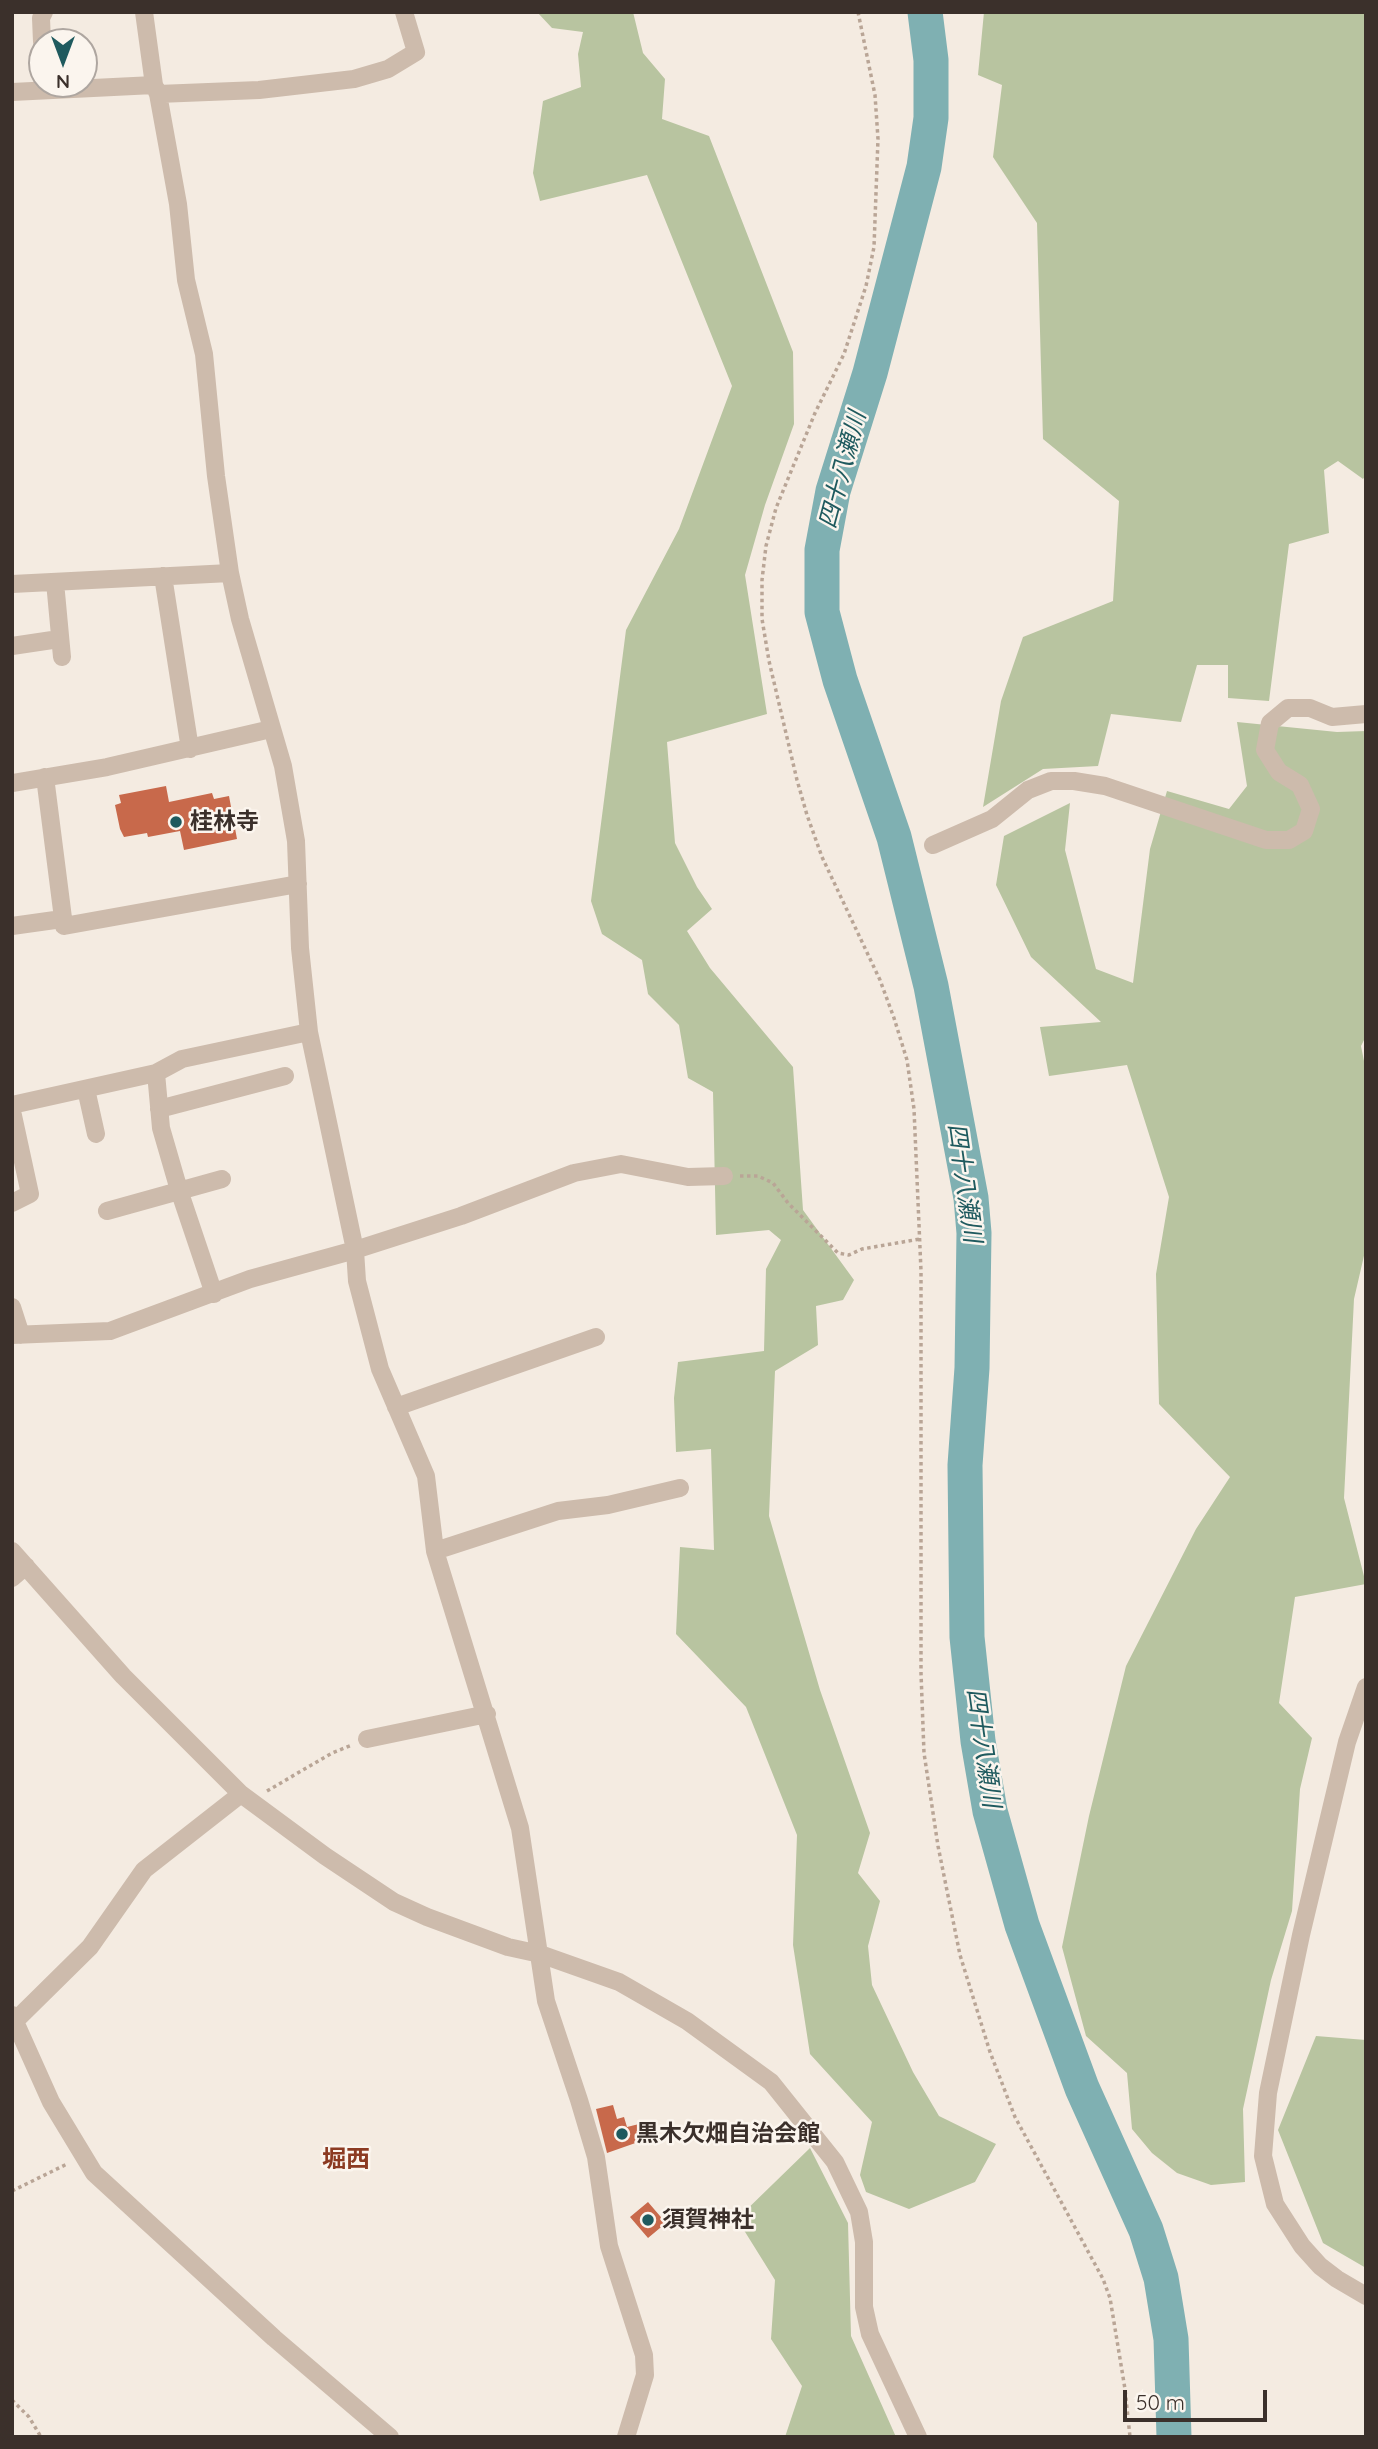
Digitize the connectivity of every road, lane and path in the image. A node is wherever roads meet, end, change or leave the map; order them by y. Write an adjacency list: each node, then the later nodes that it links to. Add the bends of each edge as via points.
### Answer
1 (144, 12): 5 (street)
2 (404, 12): 5 (street, via 416,52 388,69 354,79 259,90)
3 (858, 12): 33 (path, via 875,95 878,139 874,247 844,355 776,508 766,546 762,619 807,814 822,857 880,980 907,1060)
4 (98, 88): 5 (street)
5 (156, 89): 6 (street, via 178,204 186,280 204,354)
6 (230, 573): 7 (street); 12 (street)
7 (163, 576): 8 (street); 13 (street)
8 (55, 582): 9 (street); 10 (street, via 61,648)
9 (12, 584)
10 (12, 646)
11 (1366, 714): 16 (street, via 1332,717 1310,708 1288,708 1270,723 1265,750 1279,772 1300,785 1311,809 1304,831 1289,840 1266,840 1105,786 1051,781 1028,790 992,819)
12 (271, 729): 13 (street); 17 (street, via 283,765)
13 (190, 749): 14 (street)
14 (45, 777): 15 (street); 18 (street)
15 (12, 783)
16 (933, 845)
17 (298, 884): 18 (street, via 64,926); 20 (street)
18 (62, 919): 19 (street)
19 (12, 926)
20 (309, 1032): 21 (street, via 182,1059); 34 (street)
21 (156, 1073): 23 (street); 25 (street)
22 (285, 1076): 25 (street)
23 (86, 1089): 24 (street); 27 (street)
24 (12, 1105)
25 (159, 1110): 30 (street)
26 (12, 1111): 31 (street, via 30,1194)
27 (96, 1134)
28 (724, 1176): 33 (path, via 758,1176 773,1183 838,1253 849,1255); 34 (street, via 688,1177 621,1164 574,1173)
29 (222, 1179): 30 (street)
30 (179, 1190): 32 (street); 35 (street)
31 (12, 1203)
32 (107, 1211)
33 (920, 1239): 58 (path, via 921,1673 925,1753 938,1846 960,1955 990,2052 1015,2117 1111,2298)
34 (355, 1250): 35 (street, via 250,1279); 39 (street, via 356,1281 380,1369)
35 (214, 1294): 37 (street, via 110,1331)
36 (12, 1307): 37 (street)
37 (17, 1335)
38 (596, 1337): 39 (street)
39 (396, 1406): 42 (street, via 426,1476)
40 (680, 1488): 42 (street, via 558,1511)
41 (12, 1551): 43 (street)
42 (436, 1551): 45 (street)
43 (19, 1572): 47 (street)
44 (1366, 1687): 52 (street, via 1347,1742 1301,1935 1268,2093 1263,2156 1275,2204 1303,2246 1320,2266)
45 (487, 1714): 46 (street); 48 (street, via 520,1828)
46 (367, 1739): 47 (path)
47 (246, 1797): 48 (street, via 394,1902 508,1947); 49 (street, via 144,1870 90,1947)
48 (540, 1954): 56 (street, via 546,2000 596,2157 609,2246 644,2355 645,2375); 57 (street, via 619,1982 687,2021 771,2082 835,2162 859,2212 864,2307 870,2334)
49 (14, 2018): 50 (street, via 51,2102)
50 (83, 2156): 51 (path); 55 (street, via 94,2173 154,2229)
51 (12, 2191)
52 (1366, 2296)
53 (12, 2400): 54 (path)
54 (41, 2437)
55 (390, 2437)
56 (626, 2437)
57 (918, 2437)
58 (1130, 2437)

